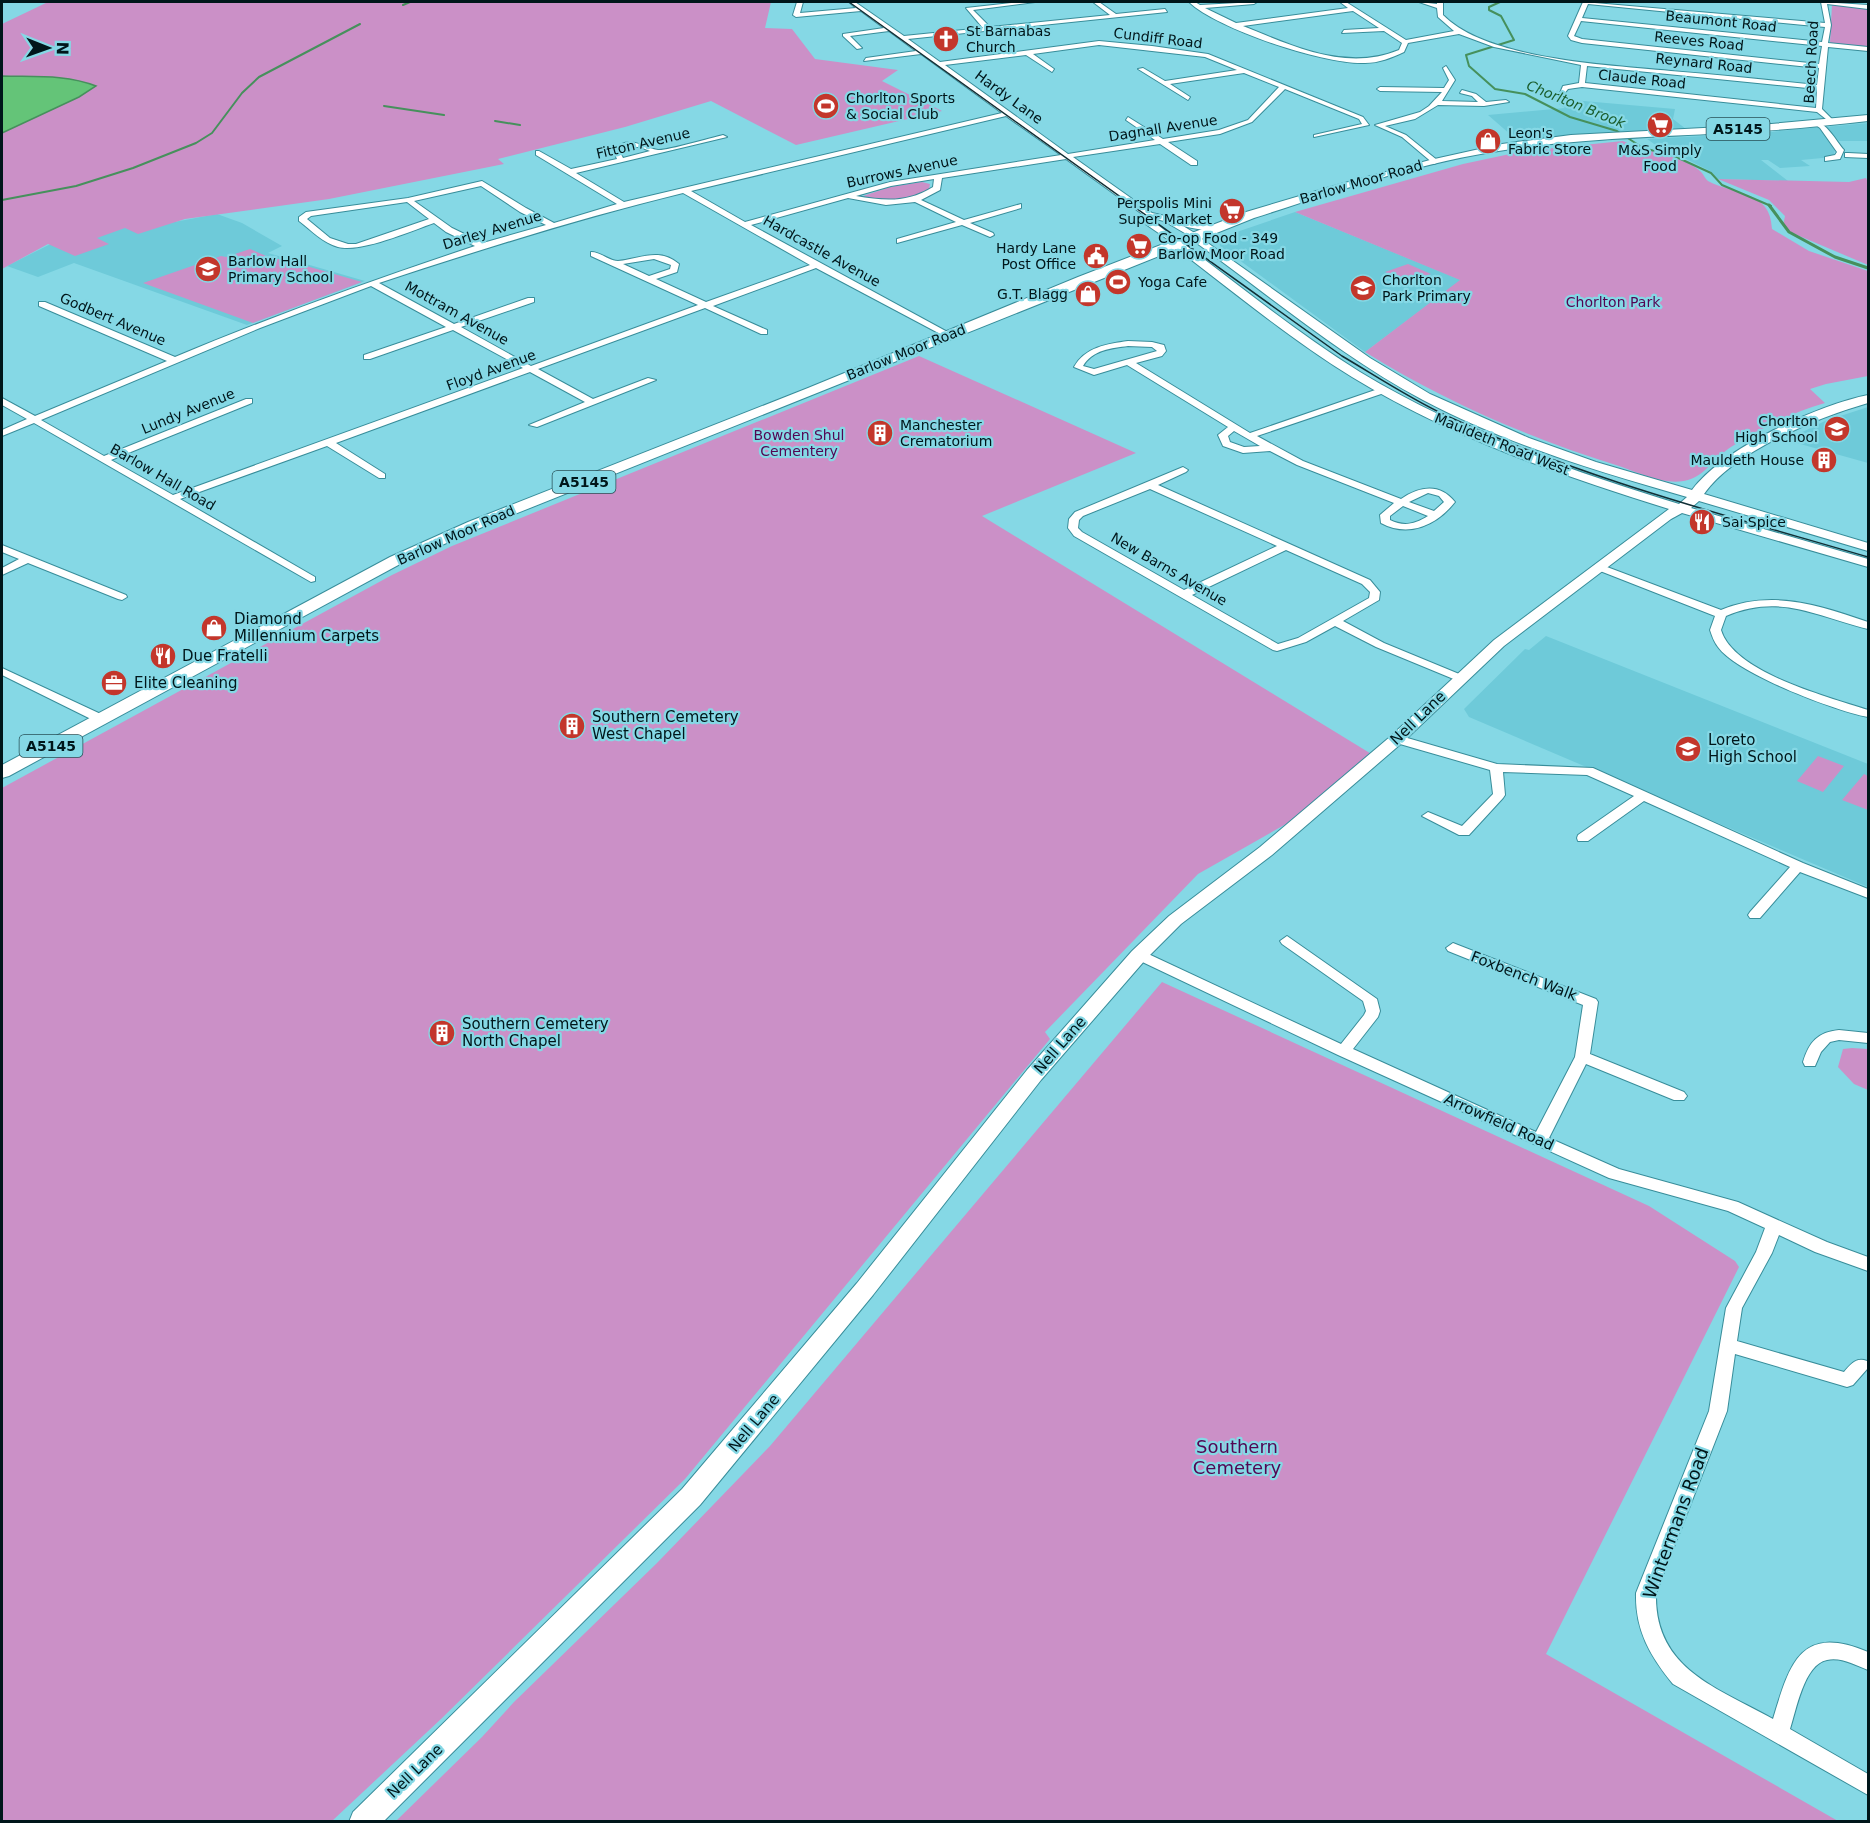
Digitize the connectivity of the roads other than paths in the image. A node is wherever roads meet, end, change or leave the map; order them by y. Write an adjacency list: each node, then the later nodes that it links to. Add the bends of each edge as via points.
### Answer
1 (800, 2): 19 (street, via 796,15)
2 (852, 2): 16 (street, Hardy Lane)
3 (1032, 2): 26 (street, via 968,9)
4 (1096, 2): 20 (street)
5 (1192, 2): 13 (street)
6 (1254, 2): 13 (street)
7 (1343, 2): 17 (street)
8 (1422, 2): 11 (street)
9 (1586, 2): 21 (street); 22 (street)
10 (1825, 2): 15 (street); 24 (street, Beech Road)
11 (1439, 4): 29 (street, Claude Road, via 1439,15)
12 (816, 7): 19 (street)
13 (1199, 7): 23 (street)
14 (1744, 7): 21 (street)
15 (1869, 7)
16 (862, 9): 19 (street); 25 (street, Hardy Lane)
17 (1355, 9): 23 (street); 27 (street)
18 (1166, 11): 20 (street)
19 (822, 13)
20 (1114, 15): 26 (street)
21 (1742, 16): 24 (street)
22 (1579, 19): 32 (street, Beaumont Road); 40 (street, Reeves Road, via 1573,39)
23 (1235, 25): 31 (street, via 1326,58 1384,57 1402,51)
24 (1828, 25): 32 (street, Beech Road)
25 (890, 29): 30 (street, Hardy Lane); 33 (street, via 845,35)
26 (988, 29): 30 (street)
27 (1386, 29): 28 (street); 31 (street)
28 (1344, 32)
29 (1458, 32): 31 (street); 39 (street, Claude Road, via 1500,46)
30 (903, 38): 35 (street, Hardy Lane)
31 (1405, 42)
32 (1825, 43): 34 (street, Beaumont Road); 40 (street, Beech Road)
33 (859, 48)
34 (1869, 49)
35 (924, 52): 37 (street); 38 (street, Hardy Lane)
36 (1026, 52): 38 (street, Cundiff Road); 43 (street); 44 (street, Cundiff Road, via 1083,44 1119,44 1206,56)
37 (866, 60)
38 (941, 64): 58 (street, Hardy Lane)
39 (1584, 64): 46 (street, Claude Road); 48 (street, Reynard Road)
40 (1822, 66): 48 (street, Beech Road)
41 (1446, 68): 50 (street, via 1452,80)
42 (1141, 69): 45 (street)
43 (1053, 70)
44 (1246, 71): 45 (street); 47 (street, Cundiff Road)
45 (1165, 83): 53 (street)
46 (1582, 85): 52 (street, via 1565,87); 57 (street, Claude Road)
47 (1284, 86): 63 (street, Cundiff Road, via 1361,118 1366,125); 65 (street, Dagnall Avenue, via 1250,122 1220,132)
48 (1821, 87): 57 (street, Beech Road)
49 (1380, 89): 50 (street)
50 (1447, 90): 55 (street)
51 (1462, 92): 56 (street, via 1474,95)
52 (1563, 93)
53 (1188, 98)
54 (1506, 102): 56 (street)
55 (1439, 103): 56 (street); 73 (street, via 1422,114 1378,125 1404,136)
56 (1484, 104)
57 (1820, 110): 61 (street, Beech Road)
58 (1009, 113): 68 (street, Hardy Lane); 77 (street, Darley Avenue)
59 (1869, 118): 61 (main road, Barlow Moor Road / A5145)
60 (1128, 119): 65 (street)
61 (1831, 121): 62 (main road, Barlow Moor Road / A5145)
62 (1815, 122): 71 (street, via 1841,152); 73 (main road, Barlow Moor Road / A5145, via 1610,135 1502,147)
63 (1316, 136)
64 (723, 137): 66 (street, Fitton Avenue)
65 (1159, 141): 68 (street, Dagnall Avenue); 74 (street)
66 (657, 152): 72 (street, Fitton Avenue); 72 (street, via 642,145 625,146 615,152)
67 (540, 153): 75 (street)
68 (1066, 155): 76 (street, Burrows Avenue); 83 (street, Hardy Lane)
69 (1848, 155): 70 (street)
70 (1869, 156)
71 (1828, 159)
72 (621, 160): 75 (street, Fitton Avenue)
73 (1434, 162): 89 (main road, Barlow Moor Road / A5145, via 1323,192)
74 (1194, 163)
75 (569, 171): 81 (street)
76 (938, 176): 78 (street, Burrows Avenue); 80 (street, via 937,189)
77 (683, 190): 81 (street, Darley Avenue); 87 (street, Hardcastle Avenue)
78 (847, 196): 80 (street, via 885,203); 87 (street, Burrows Avenue)
79 (408, 200): 85 (street); 85 (street, via 309,214 302,219 341,248); 88 (street, via 482,183)
80 (918, 201): 86 (street)
81 (623, 205): 88 (street, Darley Avenue)
82 (1018, 206): 86 (street)
83 (1149, 215): 84 (street, Hardy Lane); 93 (street, Hardy Lane, via 1148,221)
84 (1167, 219): 89 (street, via 1191,226); 91 (street, Hardy Lane)
85 (435, 220): 94 (street)
86 (966, 222): 90 (street); 92 (street)
87 (746, 224): 99 (street, Hardcastle Avenue)
88 (552, 225): 94 (street, Darley Avenue)
89 (1222, 227): 91 (main road, Barlow Moor Road / A5145)
90 (990, 235)
91 (1195, 237): 93 (main road, Barlow Moor Road / A5145); 129 (street, Mauldeth Road West, via 1348,349 1427,397 1527,442)
92 (900, 241)
93 (1176, 243): 95 (main road, Barlow Moor Road / A5145); 97 (street, Mauldeth Road West)
94 (482, 246): 101 (street, Darley Avenue)
95 (1151, 253): 97 (street, via 1177,255); 107 (main road, Barlow Moor Road / A5145)
96 (594, 254): 98 (street)
97 (1201, 263): 113 (street, Mauldeth Road West, via 1325,353)
98 (616, 264): 100 (street); 100 (street, via 663,257 675,264 674,270)
99 (817, 266): 104 (street, Floyd Avenue); 107 (street, Hardcastle Avenue)
100 (650, 279): 104 (street)
101 (372, 283): 105 (street, Mottram Avenue); 109 (street, Darley Avenue)
102 (531, 300): 105 (street)
103 (42, 304): 109 (street, Godbert Avenue)
104 (704, 305): 106 (street); 111 (street, Floyd Avenue)
105 (455, 327): 108 (street); 111 (street, Mottram Avenue)
106 (764, 332)
107 (949, 335): 150 (main road, Barlow Moor Road / A5145, via 474,525 396,560)
108 (367, 357)
109 (173, 360): 118 (street, Darley Avenue)
110 (1128, 362): 110 (street, via 1094,372 1078,367 1084,357 1107,347 1141,343 1161,347 1159,354); 120 (street)
111 (532, 370): 117 (street, Mottram Avenue); 123 (street, Floyd Avenue)
112 (651, 380): 117 (street)
113 (1384, 390): 122 (street); 132 (street, Mauldeth Road West, via 1512,451)
114 (1869, 399): 129 (street, Nell Lane, via 1789,426 1740,456)
115 (2, 400): 118 (street, Barlow Hall Road)
116 (249, 401): 125 (street, Lundy Avenue)
117 (592, 402): 119 (street)
118 (35, 419): 121 (street, Darley Avenue); 125 (street, Barlow Hall Road)
119 (534, 425)
120 (1234, 427): 122 (street); 124 (street, via 1223,435 1226,444 1243,450)
121 (2, 433)
122 (1250, 436): 124 (street)
123 (328, 442): 127 (street); 130 (street, Floyd Avenue)
124 (1270, 448): 131 (street)
125 (104, 459): 130 (street, Barlow Hall Road)
126 (1183, 470): 128 (street, New Barns Avenue)
127 (382, 476)
128 (1150, 485): 134 (street, New Barns Avenue); 142 (street, New Barns Avenue, via 1079,514 1073,528)
129 (1695, 495): 132 (street, Nell Lane); 135 (street, Mauldeth Road West)
130 (174, 498): 141 (street, Barlow Hall Road)
131 (1402, 503): 133 (street); 133 (street, via 1424,491 1443,494 1450,502); 133 (street, via 1386,515 1388,524 1416,527)
132 (1681, 508): 138 (street, Mauldeth Road West); 139 (street, Nell Lane)
133 (1434, 515)
134 (1286, 546): 142 (street); 145 (street, New Barns Avenue, via 1373,588 1375,596 1371,603)
135 (1869, 547)
136 (2, 548): 137 (street)
137 (27, 559): 140 (street); 143 (street)
138 (1869, 563)
139 (1599, 567): 144 (street); 148 (street, Nell Lane, via 1499,643)
140 (2, 572)
141 (311, 579)
142 (1184, 594): 145 (street, New Barns Avenue, via 1277,648)
143 (122, 597)
144 (1721, 615): 146 (street, via 1756,603 1790,603); 149 (street, via 1716,631 1719,641 1740,663)
145 (1336, 622): 148 (street)
146 (1869, 626)
147 (2, 671): 150 (street)
148 (1460, 678): 151 (street, Nell Lane)
149 (1869, 714)
150 (101, 719): 153 (main road, Barlow Moor Road / A5145)
151 (1397, 740): 152 (street); 162 (street, Nell Lane, via 1266,851 1175,920)
152 (1496, 768): 154 (street, via 1589,771); 155 (street, via 1499,795 1464,832)
153 (2, 772)
154 (1644, 795): 156 (street); 157 (street)
155 (1428, 816)
156 (1583, 838)
157 (1798, 866): 158 (street); 159 (street)
158 (1869, 894)
159 (1755, 915)
160 (1287, 941): 164 (street, via 1370,999 1371,1017)
161 (1453, 948): 165 (street, Foxbench Walk, via 1591,1002)
162 (1139, 955): 164 (street, Arrowfield Road); 176 (street, Nell Lane, via 1034,1075 865,1289 691,1497)
163 (1869, 1038): 166 (street, via 1821,1039)
164 (1343, 1051): 168 (street, Arrowfield Road)
165 (1582, 1057): 167 (street); 168 (street, Foxbench Walk)
166 (1810, 1062)
167 (1679, 1096)
168 (1540, 1140): 169 (street, Arrowfield Road, via 1615,1174 1732,1206)
169 (1774, 1225): 170 (street, Arrowfield Road); 171 (street, Wintermans Road, via 1764,1253 1734,1308)
170 (1869, 1264)
171 (1728, 1345): 172 (street, via 1847,1380); 174 (street, Wintermans Road, via 1718,1411 1646,1593 1647,1628 1680,1677)
172 (1861, 1366)
173 (1869, 1661): 174 (street, via 1841,1650 1810,1658 1797,1672)
174 (1779, 1733): 175 (street, Wintermans Road)
175 (1869, 1785)
176 (363, 1821)

